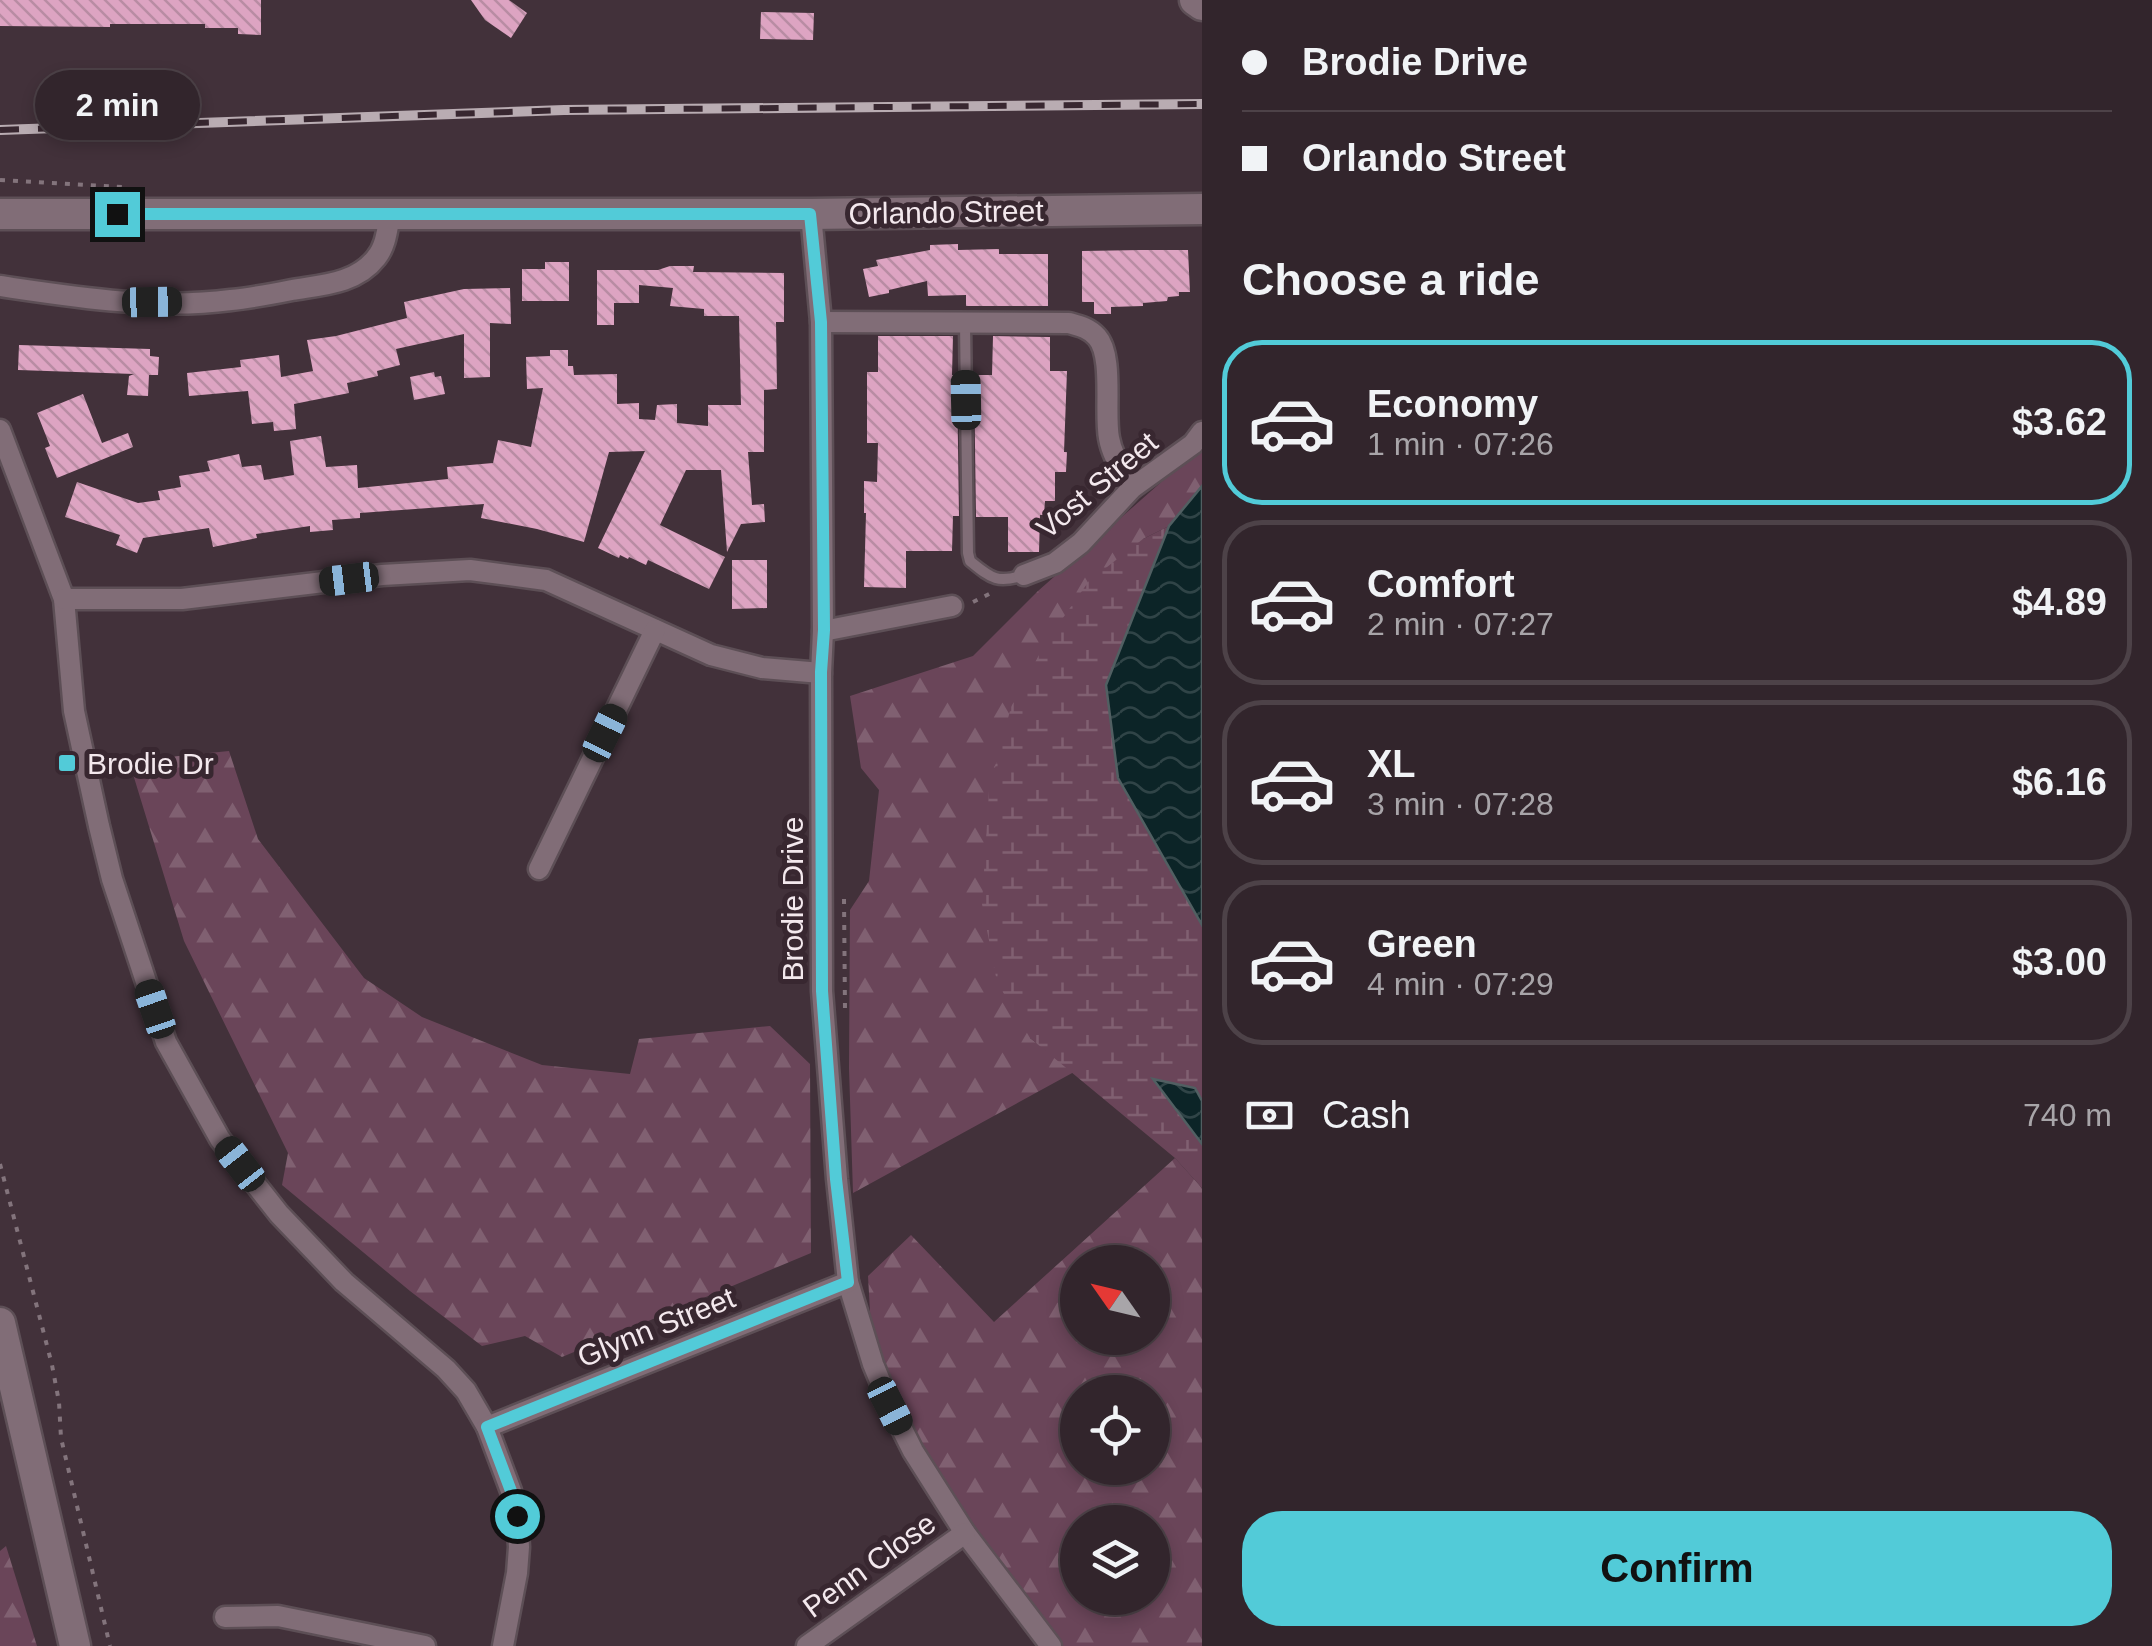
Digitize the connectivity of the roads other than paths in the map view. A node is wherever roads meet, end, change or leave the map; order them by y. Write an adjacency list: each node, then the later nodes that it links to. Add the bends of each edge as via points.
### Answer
1 (1195, 0): 2 (street)
2 (1202, 5)
3 (1202, 208): 5 (street, Orlando Street)
4 (0, 214): 6 (street, Orlando Street)
5 (810, 214): 6 (street, Orlando Street); 8 (street, Brodie Drive)
6 (390, 215): 7 (street, via 377,258 341,282 228,301 152,302)
7 (0, 286)
8 (821, 322): 9 (street); 17 (street, Brodie Drive)
9 (966, 324): 12 (street, via 1069,322 1100,340 1112,451); 13 (lane, via 968,553 998,579)
10 (0, 430): 14 (street)
11 (1202, 432): 12 (street, Vost Street)
12 (1132, 488): 13 (street, Vost Street, via 1081,543)
13 (1024, 576)
14 (64, 599): 16 (street, via 182,599 470,570 546,580); 22 (street, via 74,711 98,826 166,1042 220,1139 280,1214 344,1282 446,1369)
15 (952, 606): 17 (street)
16 (654, 630): 18 (street, via 712,656); 19 (street)
17 (824, 630): 18 (street, Brodie Drive)
18 (821, 672): 20 (street, Brodie Drive, via 822,991)
19 (539, 869)
20 (848, 1282): 22 (street, Glynn Street); 23 (street, Brodie Drive, via 890,1406)
21 (0, 1324): 25 (street)
22 (487, 1427): 27 (street, via 517,1516 517,1573)
23 (965, 1533): 28 (street, Penn Close); 29 (street, Brodie Drive)
24 (225, 1617): 26 (street, via 278,1616)
25 (75, 1646)
26 (424, 1646)
27 (503, 1646)
28 (807, 1646)
29 (1051, 1646)

